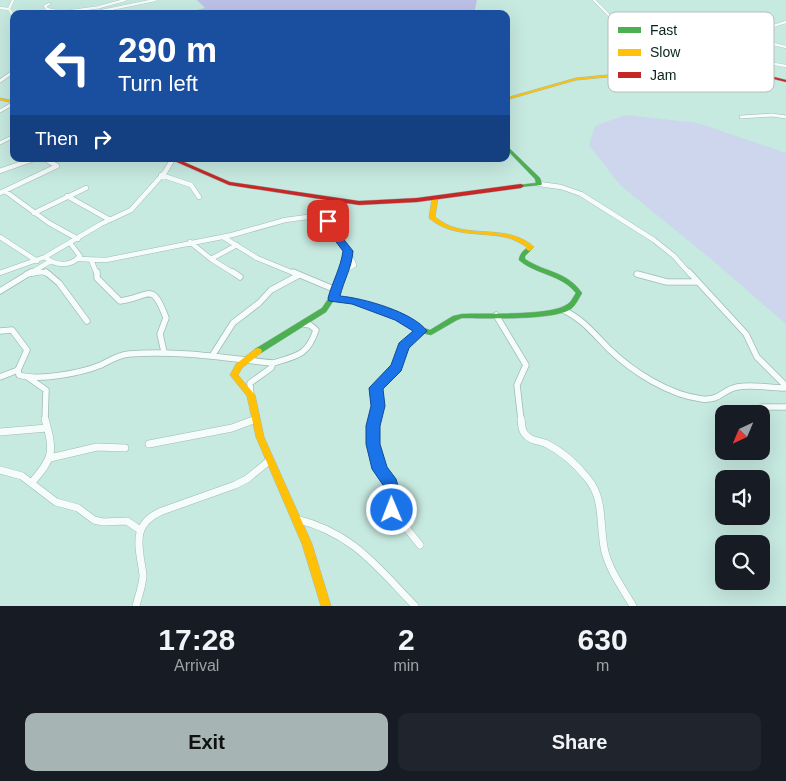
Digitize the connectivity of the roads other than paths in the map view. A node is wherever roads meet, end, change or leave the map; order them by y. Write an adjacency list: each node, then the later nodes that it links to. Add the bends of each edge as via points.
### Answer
1 (13, 0): 9 (street)
2 (125, 0): 7 (street)
3 (155, 0): 13 (street)
4 (594, 0): 14 (street)
5 (112, 1): 7 (street)
6 (49, 4): 10 (street, via 45,6)
7 (102, 6): 11 (street); 12 (street)
8 (0, 8): 9 (street)
9 (9, 9)
10 (52, 10)
11 (78, 10)
12 (89, 10)
13 (106, 10)
14 (608, 14)
15 (786, 22): 16 (street)
16 (774, 27)
17 (608, 76): 18 (main road, via 576,79)
18 (510, 98)
19 (741, 116): 20 (street)
20 (786, 117)
21 (510, 150): 28 (main road)
22 (26, 162): 26 (street)
23 (50, 162): 30 (street, via 57,166)
24 (171, 162): 27 (street)
25 (179, 162): 34 (main road, via 229,183)
26 (0, 171)
27 (161, 175): 32 (street, via 189,184); 37 (street, via 135,207)
28 (539, 184): 33 (main road); 54 (street, via 570,189 608,211 664,248)
29 (86, 188): 31 (street)
30 (3, 192): 35 (street)
31 (67, 196): 35 (street); 37 (street)
32 (199, 197)
33 (435, 198): 34 (main road); 58 (main road, via 432,218 440,226 512,237 529,244 532,247 522,256 526,264 577,287 578,295)
34 (346, 202): 36 (main road)
35 (34, 213): 40 (street)
36 (330, 214): 39 (street, via 274,222); 55 (main road, via 329,226 348,251)
37 (110, 220): 40 (street)
38 (0, 237): 48 (street)
39 (223, 237): 41 (street); 43 (street)
40 (78, 239): 42 (street)
41 (190, 242): 45 (street); 47 (street, via 106,260)
42 (70, 243): 44 (street, via 79,253); 46 (street)
43 (237, 245): 45 (street); 52 (street, via 257,258)
44 (78, 259): 46 (street, via 59,265); 47 (street)
45 (211, 259): 53 (street)
46 (47, 260): 48 (street); 50 (street)
47 (91, 260): 66 (street, via 97,270 97,278 120,301 147,292 160,302 166,318 160,334)
48 (37, 261): 49 (street)
49 (0, 273)
50 (27, 274): 56 (street); 61 (street, via 50,274)
51 (637, 274): 54 (street, via 667,282)
52 (299, 275): 55 (street); 67 (street, via 271,290 233,323)
53 (240, 277)
54 (698, 282): 73 (street, via 746,334 757,357)
55 (336, 290): 57 (main road)
56 (0, 291)
57 (333, 298): 63 (main road, via 324,310); 65 (main road, via 354,301 399,317)
58 (563, 310): 59 (main road); 73 (street, via 582,319 604,345 636,372 675,390 712,399 735,387)
59 (509, 314): 60 (main road); 62 (street)
60 (496, 315): 62 (street); 65 (main road, via 462,316 434,333)
61 (87, 321)
62 (502, 323): 92 (street, via 526,365 517,385 522,430 528,438 547,444 570,459 589,480 600,508 612,570)
63 (302, 324): 68 (main road); 69 (street, via 316,330 306,352)
64 (0, 331): 70 (street, via 12,330 27,350)
65 (421, 331): 88 (street, via 403,346 396,367 376,388 378,406 372,434 378,464 394,496 392,510)
66 (164, 352): 67 (street); 72 (street, via 120,355 94,367)
67 (212, 356): 68 (street)
68 (247, 360): 69 (street); 74 (main road, via 235,370 234,375)
69 (273, 363): 74 (street, via 250,383)
70 (18, 370): 71 (street); 72 (street, via 19,375)
71 (0, 377)
72 (29, 378): 78 (street, via 46,390)
73 (786, 387)
74 (250, 394): 77 (main road)
75 (770, 407): 76 (street)
76 (786, 407)
77 (256, 418): 80 (street, via 232,428); 83 (main road)
78 (47, 428): 79 (street); 82 (street)
79 (0, 432)
80 (149, 444)
81 (125, 448): 82 (street, via 89,448)
82 (50, 458): 85 (street)
83 (269, 461): 86 (main road); 87 (street, via 235,485 155,514)
84 (0, 470): 85 (street, via 14,473)
85 (31, 483): 87 (street, via 56,502 78,508 94,520 127,521)
86 (296, 519): 90 (main road); 91 (street, via 324,525 352,542)
87 (140, 530): 89 (street, via 138,553 143,577)
88 (420, 545)
89 (136, 606)
90 (326, 606)
91 (416, 606)
92 (633, 606)

